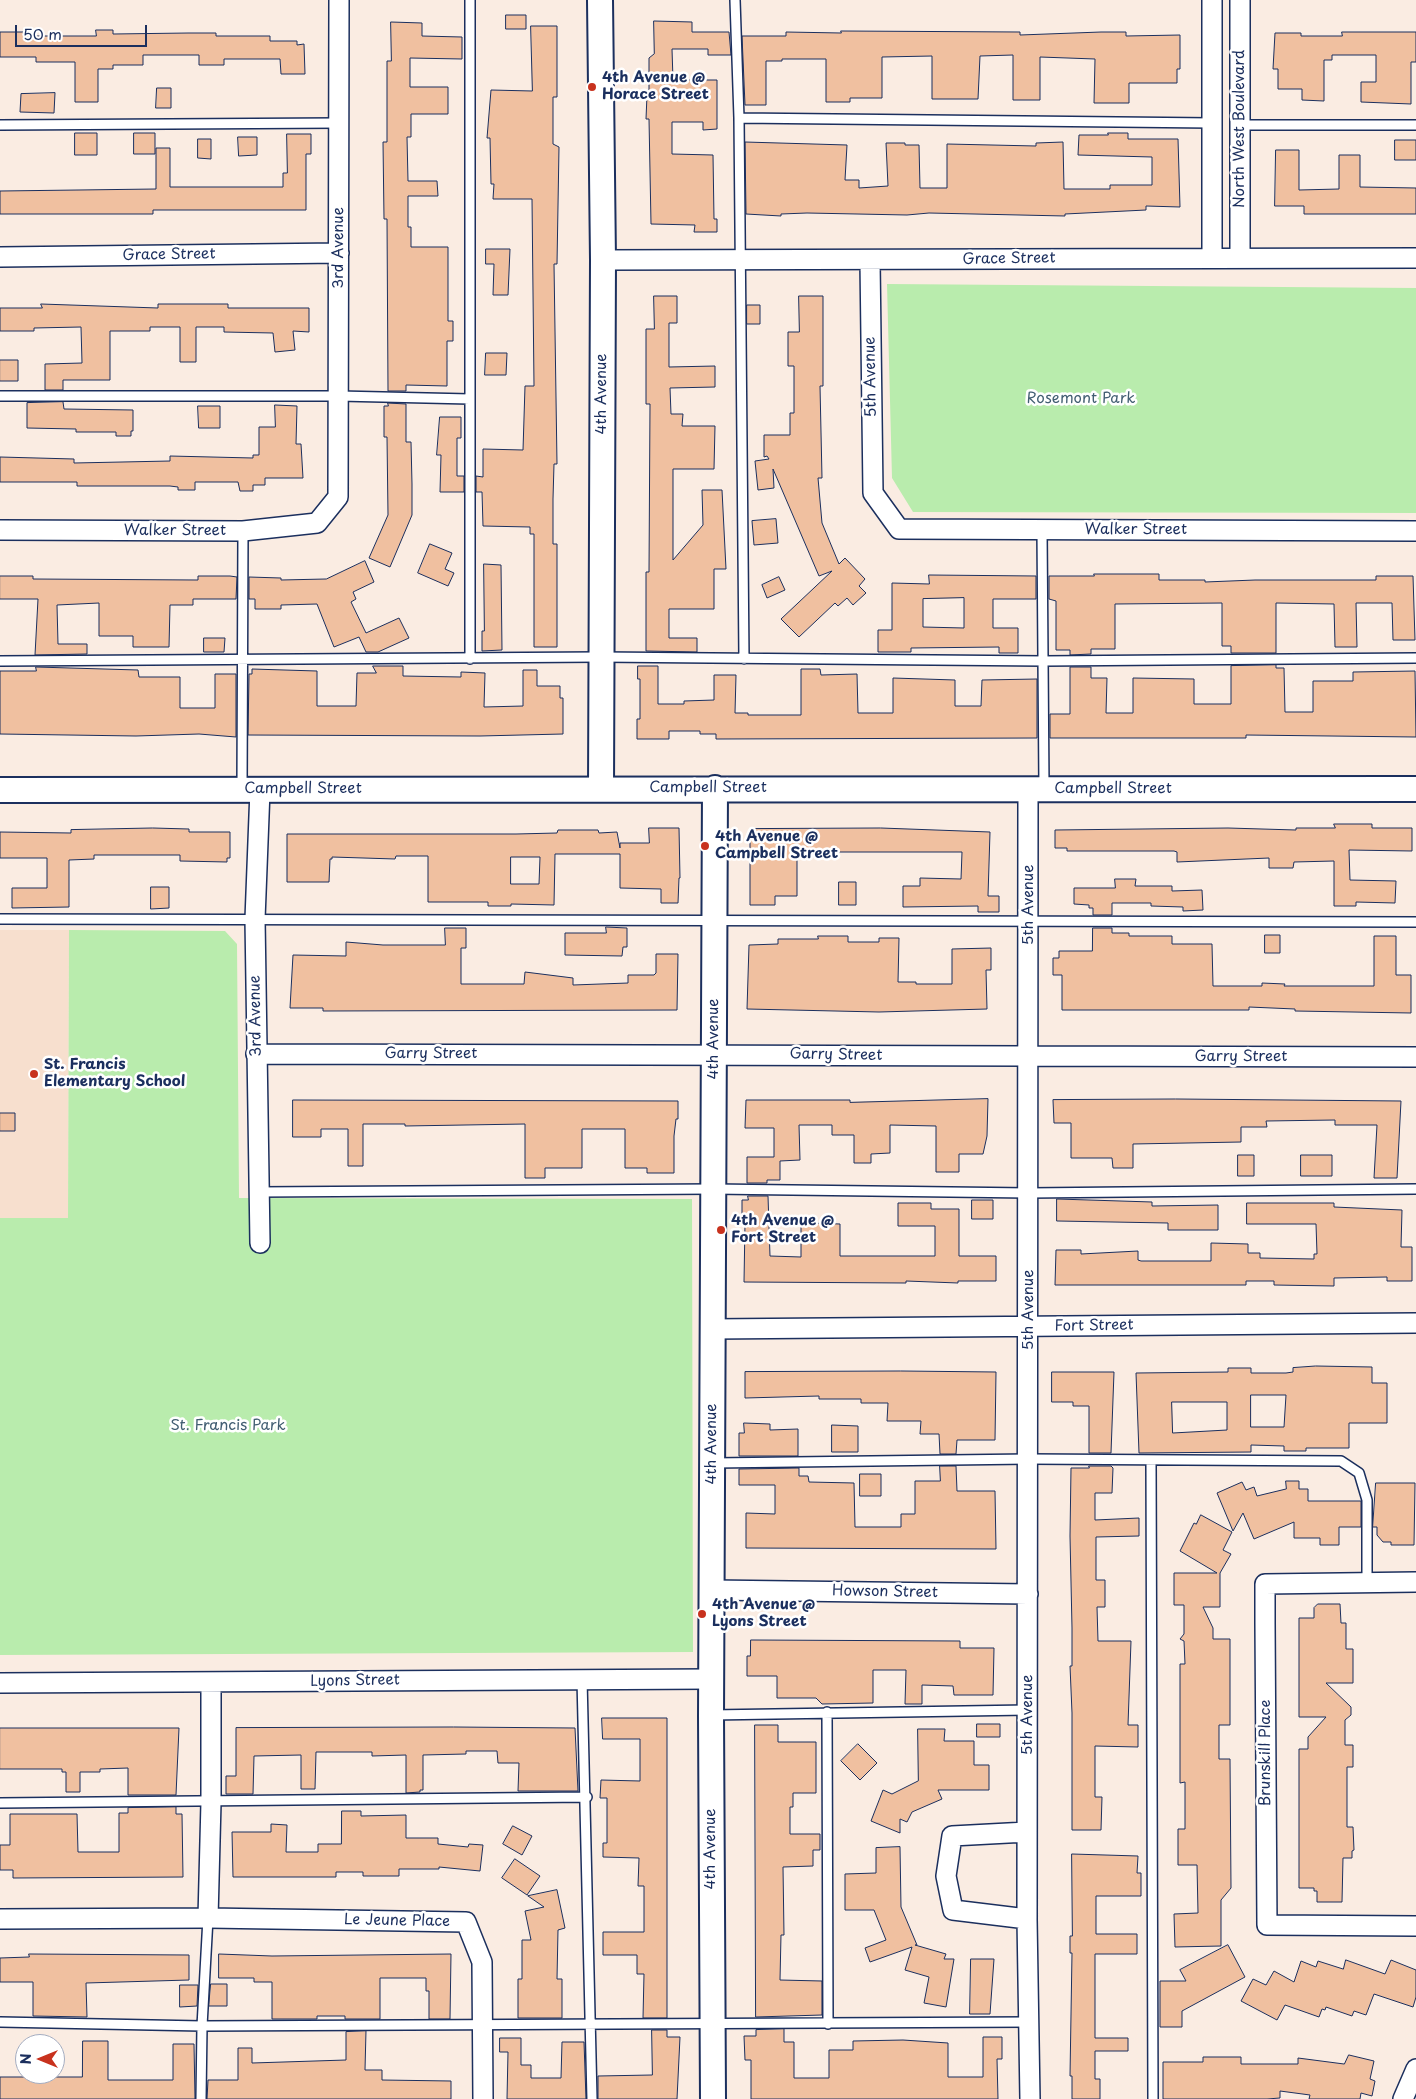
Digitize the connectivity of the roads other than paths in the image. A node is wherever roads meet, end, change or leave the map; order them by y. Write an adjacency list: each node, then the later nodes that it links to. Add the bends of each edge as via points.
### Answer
1 (340, 0): 8 (street, 3rd Avenue)
2 (470, 0): 23 (lane)
3 (600, 0): 19 (street, 4th Avenue)
4 (735, 0): 7 (lane)
5 (1212, 0): 9 (street, North West Boulevard)
6 (1240, 0): 11 (street, North West Boulevard)
7 (739, 118): 9 (lane); 15 (lane)
8 (340, 123): 10 (lane); 13 (street, 3rd Avenue)
9 (1212, 123): 16 (street, North West Boulevard)
10 (0, 125)
11 (1240, 125): 12 (lane); 17 (street, North West Boulevard)
12 (1416, 125)
13 (339, 253): 14 (street, Grace Street); 22 (street, 3rd Avenue)
14 (0, 257)
15 (739, 258): 19 (street, Grace Street); 20 (street, Grace Street); 33 (lane)
16 (1212, 258): 17 (street, Grace Street); 20 (street, Grace Street)
17 (1240, 258): 18 (street, Grace Street)
18 (1416, 258)
19 (603, 260): 30 (street, 4th Avenue)
20 (870, 261): 24 (street, 5th Avenue)
21 (0, 396): 22 (lane)
22 (339, 396): 23 (lane); 25 (street, 3rd Avenue)
23 (470, 399): 32 (lane)
24 (873, 493): 27 (street, Walker Street, via 899,528)
25 (338, 497): 28 (street, Walker Street, via 317,523)
26 (0, 530): 28 (street, Walker Street)
27 (1042, 530): 29 (street, Walker Street); 36 (lane)
28 (243, 531): 35 (lane)
29 (1416, 531)
30 (600, 657): 32 (lane); 33 (lane); 39 (street, 4th Avenue)
31 (1416, 658): 36 (lane)
32 (470, 659): 35 (lane)
33 (744, 659): 36 (lane)
34 (0, 660): 35 (lane)
35 (242, 660): 38 (lane)
36 (1044, 661): 40 (lane)
37 (715, 788): 39 (street, Campbell Street); 40 (street, Campbell Street); 46 (street, 4th Avenue)
38 (251, 789): 39 (street, Campbell Street); 42 (street, Campbell Street); 44 (street, 3rd Avenue)
39 (601, 789)
40 (1036, 789): 41 (street, Campbell Street); 45 (street, 5th Avenue)
41 (1416, 789)
42 (0, 790)
43 (0, 919): 44 (lane)
44 (254, 919): 46 (lane); 48 (street, 3rd Avenue)
45 (1029, 921): 46 (lane); 47 (lane); 51 (street, 5th Avenue)
46 (715, 922): 49 (street, 4th Avenue)
47 (1416, 922)
48 (256, 1054): 49 (street, Garry Street); 54 (street, 3rd Avenue)
49 (714, 1054): 51 (street, Garry Street); 52 (street, 4th Avenue)
50 (1416, 1057): 51 (street, Garry Street)
51 (1028, 1058): 55 (street, 5th Avenue)
52 (713, 1189): 54 (lane); 55 (lane); 59 (street, 4th Avenue)
53 (1416, 1189): 55 (lane)
54 (258, 1192): 56 (street, 3rd Avenue)
55 (1029, 1192): 58 (street, 5th Avenue)
56 (260, 1243)
57 (1416, 1323): 58 (street, Fort Street)
58 (1029, 1327): 59 (street, Fort Street); 60 (street, 5th Avenue)
59 (712, 1328): 62 (street, 4th Avenue)
60 (1029, 1459): 61 (lane); 62 (lane); 66 (street, 5th Avenue)
61 (1151, 1461): 63 (lane, via 1341,1461 1360,1473 1367,1500); 95 (lane)
62 (712, 1463): 65 (street, 4th Avenue)
63 (1367, 1582): 64 (street, Brunskill Place); 81 (street, Brunskill Place, via 1265,1584 1267,1925)
64 (1416, 1582)
65 (712, 1590): 66 (street, Howson Street); 68 (street, 4th Avenue)
66 (1028, 1594): 71 (street, 5th Avenue)
67 (582, 1679): 68 (street, Lyons Street); 69 (street, Lyons Street); 74 (lane)
68 (711, 1680): 73 (street, 4th Avenue)
69 (211, 1682): 70 (street, Lyons Street); 75 (street)
70 (0, 1683)
71 (1028, 1710): 72 (lane); 77 (street, 5th Avenue)
72 (827, 1712): 73 (lane); 85 (lane)
73 (711, 1714): 84 (street, 4th Avenue)
74 (587, 1797): 75 (lane); 87 (lane)
75 (211, 1802): 76 (lane); 78 (street)
76 (0, 1803)
77 (1027, 1832): 80 (street, 5th Avenue); 80 (street, via 952,1836 946,1876 953,1910)
78 (208, 1918): 79 (street, Le Jeune Place); 86 (street, Le Jeune Place, via 466,1922 482,1962); 88 (lane)
79 (0, 1919)
80 (1027, 1919): 83 (street, 5th Avenue)
81 (1416, 1926)
82 (0, 2022): 88 (lane)
83 (1029, 2022): 85 (lane); 94 (street, 5th Avenue)
84 (712, 2023): 85 (lane); 87 (lane); 93 (street, 4th Avenue)
85 (828, 2024)
86 (482, 2025): 87 (lane); 88 (lane); 91 (street, Le Jeune Place)
87 (590, 2025): 92 (lane)
88 (202, 2026): 90 (lane)
89 (1416, 2069): 96 (street)
90 (202, 2099)
91 (483, 2099)
92 (592, 2099)
93 (713, 2099)
94 (1030, 2099)
95 (1153, 2099)
96 (1403, 2099)

